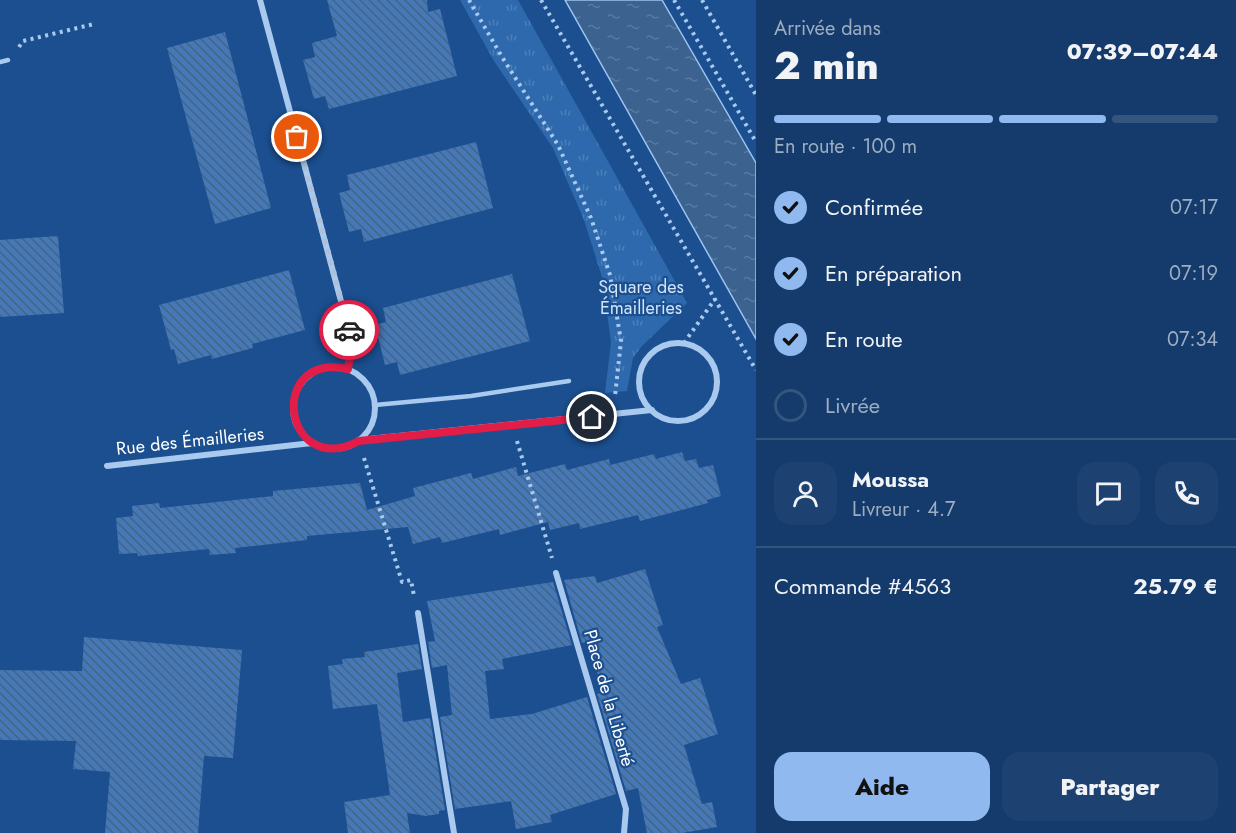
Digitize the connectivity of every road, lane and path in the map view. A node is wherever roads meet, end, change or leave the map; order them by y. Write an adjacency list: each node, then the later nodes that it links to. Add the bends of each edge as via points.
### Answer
1 (260, 0): 14 (street, via 352,342)
2 (468, 0): 19 (path, via 558,145 591,218 610,275 621,341)
3 (541, 0): 12 (path)
4 (674, 0): 11 (path)
5 (702, 0): 10 (path)
6 (94, 24): 7 (path)
7 (23, 41)
8 (8, 60): 9 (lane)
9 (0, 62)
10 (756, 95)
11 (756, 142)
12 (715, 299): 13 (path); 15 (path)
13 (684, 343): 18 (street, via 660,347 643,365 640,389); 18 (street, Rue des Émailleries, via 707,355 714,367 717,379 710,404 700,414 676,421)
14 (348, 369): 17 (street, via 367,383); 22 (street, via 335,366 309,374 294,396 295,422)
15 (756, 370)
16 (569, 381): 17 (lane)
17 (375, 405): 21 (street, via 371,425)
18 (652, 410): 19 (street, Rue des Émailleries)
19 (612, 415): 20 (street, Rue des Émailleries)
20 (513, 426): 21 (street, Rue des Émailleries); 24 (path)
21 (359, 441): 22 (street, Rue des Émailleries, via 336,449); 25 (path, via 402,582 411,580)
22 (312, 443): 23 (street, Rue des Émailleries)
23 (107, 466)
24 (556, 573): 27 (street, Place de la Liberté, via 626,809)
25 (418, 613): 26 (street)
26 (454, 833)
27 (624, 833)

